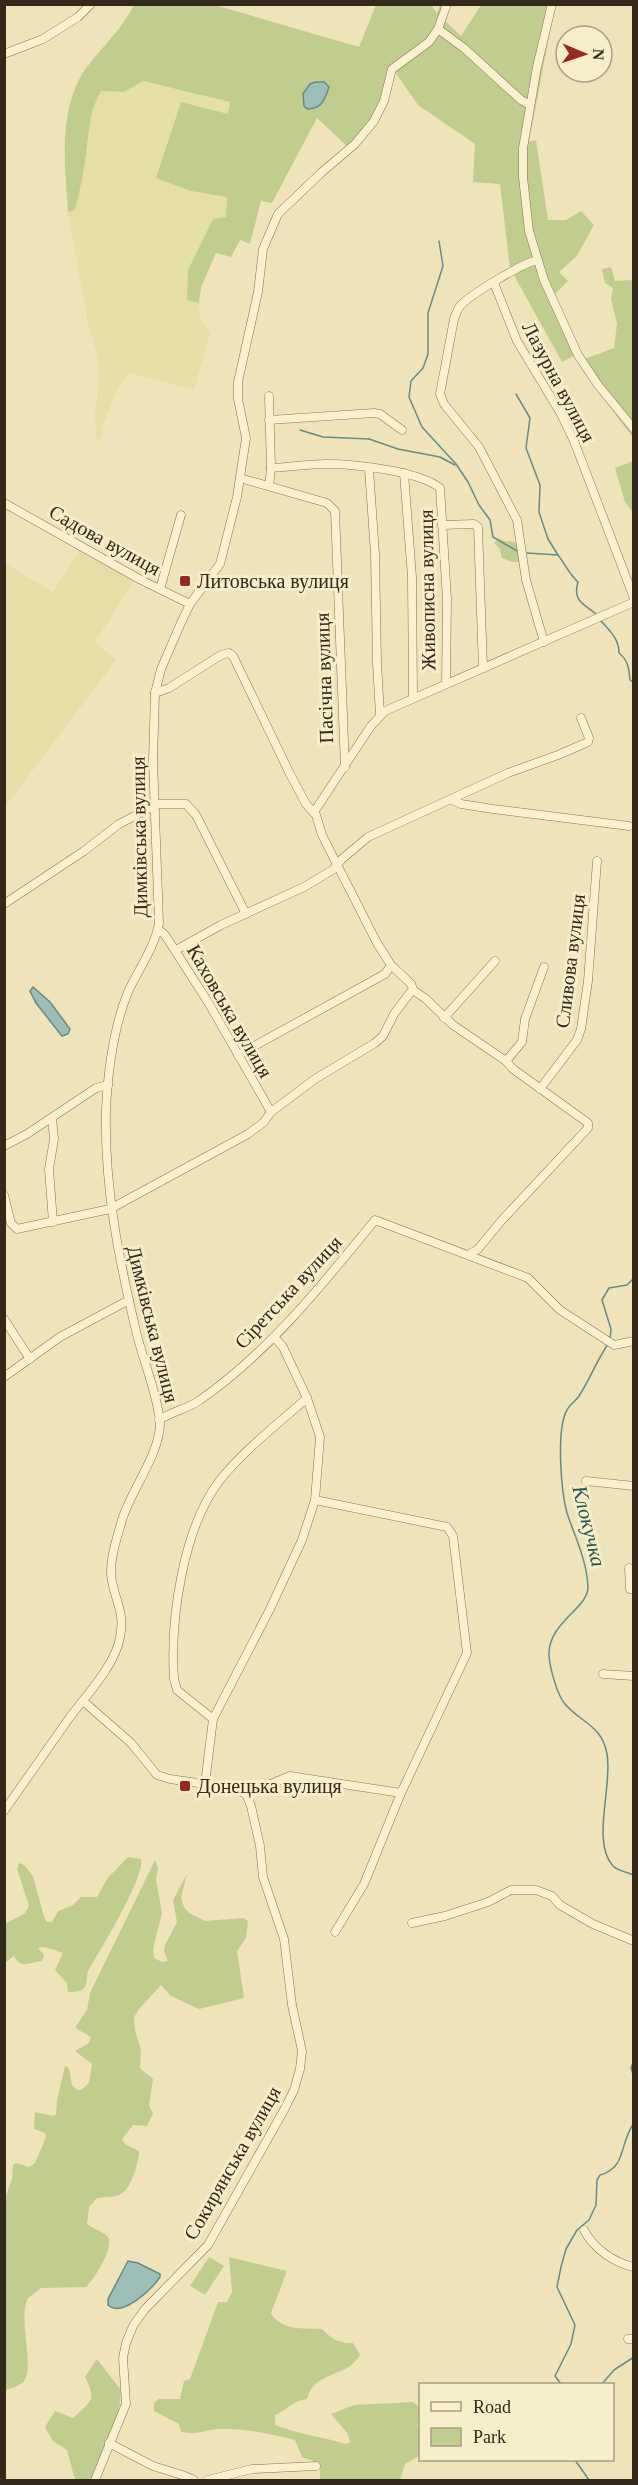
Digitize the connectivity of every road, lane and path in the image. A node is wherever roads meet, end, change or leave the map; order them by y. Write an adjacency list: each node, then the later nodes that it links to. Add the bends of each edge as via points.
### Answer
1 (91, 4): 5 (street, via 43,39)
2 (447, 4): 4 (street)
3 (552, 4): 6 (street, Лазурна вулиця)
4 (438, 29): 6 (street); 16 (street, Димківська вулиця, via 424,46 393,67 380,110 359,140 275,219 262,252 258,292 238,378 237,394 246,438)
5 (4, 54)
6 (530, 105): 7 (street, Лазурна вулиця, via 522,166 528,224)
7 (537, 260): 8 (street); 11 (street, Лазурна вулиця, via 578,355)
8 (494, 283): 22 (street, Лазурна вулиця, via 517,341 572,436); 24 (street, via 457,311 440,394 477,444 519,524 522,558)
9 (269, 396): 10 (street)
10 (269, 420): 12 (street, via 374,413); 13 (street)
11 (633, 429)
12 (402, 430)
13 (271, 468): 14 (street, Живописна вулиця, via 331,464); 17 (street)
14 (369, 468): 15 (street, Живописна вулиця); 29 (street)
15 (404, 473): 20 (street, Живописна вулиця, via 440,488); 28 (street, via 412,578)
16 (240, 478): 17 (street, Пасічна вулиця); 23 (street, Димківська вулиця, via 220,564)
17 (269, 486): 31 (street, Пасічна вулиця, via 327,503 335,511)
18 (4, 503): 21 (street, Садова вулиця)
19 (181, 514): 21 (street)
20 (441, 525): 25 (street, via 478,527); 26 (street, Живописна вулиця, via 447,599)
21 (160, 589): 23 (street, Садова вулиця)
22 (633, 600): 24 (street)
23 (190, 604): 27 (street, Димківська вулиця, via 166,653)
24 (544, 642): 25 (street)
25 (483, 668): 26 (street)
26 (446, 684): 28 (street)
27 (155, 693): 33 (street, Димківська вулиця); 34 (street, via 219,656 231,655 290,774)
28 (413, 698): 29 (street)
29 (380, 715): 31 (street)
30 (581, 718): 32 (street, via 588,741)
31 (345, 767): 34 (street)
32 (452, 800): 35 (street, via 492,809); 37 (street, via 365,839)
33 (154, 805): 38 (street, via 113,828); 39 (street, via 186,804 192,809); 40 (street, Димківська вулиця)
34 (314, 812): 37 (street)
35 (629, 826)
36 (597, 861): 50 (street, Сливова вулиця, via 581,1029)
37 (337, 865): 39 (street, via 297,891); 43 (street)
38 (4, 904)
39 (246, 914): 41 (street)
40 (158, 929): 41 (street, Каховська вулиця); 49 (street, Димківська вулиця, via 118,1020)
41 (176, 950): 47 (street, Каховська вулиця)
42 (495, 961): 46 (street)
43 (391, 965): 45 (street); 47 (street, via 385,974)
44 (544, 967): 48 (street, via 525,1019 522,1042)
45 (413, 990): 46 (street); 51 (street, via 395,1011 380,1040 320,1076)
46 (444, 1018): 48 (street)
47 (238, 1055): 51 (street, Каховська вулиця)
48 (506, 1061): 50 (street)
49 (108, 1085): 52 (street, via 98,1087); 55 (street, Димківська вулиця)
50 (540, 1089): 57 (street, via 588,1123 588,1128 478,1249)
51 (271, 1112): 55 (street, via 248,1134)
52 (52, 1118): 53 (street); 56 (street, via 54,1139 49,1169)
53 (4, 1146)
54 (4, 1195): 56 (street, via 11,1223 17,1229)
55 (110, 1209): 56 (street); 58 (street, Димківська вулиця)
56 (53, 1222)
57 (468, 1255): 60 (street, Сіретська вулиця, via 375,1220); 61 (street, via 528,1278 560,1310 614,1345)
58 (129, 1300): 62 (street, via 66,1333); 65 (street, Димківська вулиця)
59 (4, 1319): 62 (street)
60 (274, 1337): 64 (street, via 284,1347); 65 (street, Сіретська вулиця, via 201,1399)
61 (633, 1341)
62 (30, 1359): 63 (street)
63 (4, 1377)
64 (308, 1398): 68 (street, via 320,1437); 74 (street, via 219,1481 188,1547 179,1589 174,1679 177,1690)
65 (159, 1420): 73 (street, via 152,1452 125,1510 112,1568 121,1611 119,1643)
66 (586, 1481): 67 (street)
67 (633, 1486)
68 (315, 1500): 74 (street, via 275,1599); 76 (street, via 447,1527 453,1536 467,1653)
69 (628, 1568): 70 (street)
70 (633, 1589)
71 (603, 1674): 72 (street)
72 (633, 1676)
73 (83, 1701): 75 (street, via 131,1743 157,1775); 78 (street)
74 (213, 1719): 75 (street)
75 (205, 1784): 77 (street)
76 (401, 1793): 77 (street, via 290,1776); 80 (street, via 364,1884)
77 (246, 1794): 84 (street, Сокирянська вулиця, via 257,1829 265,1883 284,1939 302,2051 294,2090 208,2245 133,2326 123,2358 126,2404)
78 (4, 1811)
79 (412, 1923): 81 (street, via 488,1902 511,1890 536,1890 552,1896 593,1924)
80 (335, 1932)
81 (633, 1941)
82 (584, 2230): 83 (street, via 611,2259)
83 (633, 2267)
84 (109, 2443): 86 (street, Сокирянська вулиця); 87 (street, via 153,2466)
85 (316, 2466): 88 (street, via 252,2469)
86 (95, 2481)
87 (194, 2481)
88 (208, 2481)

